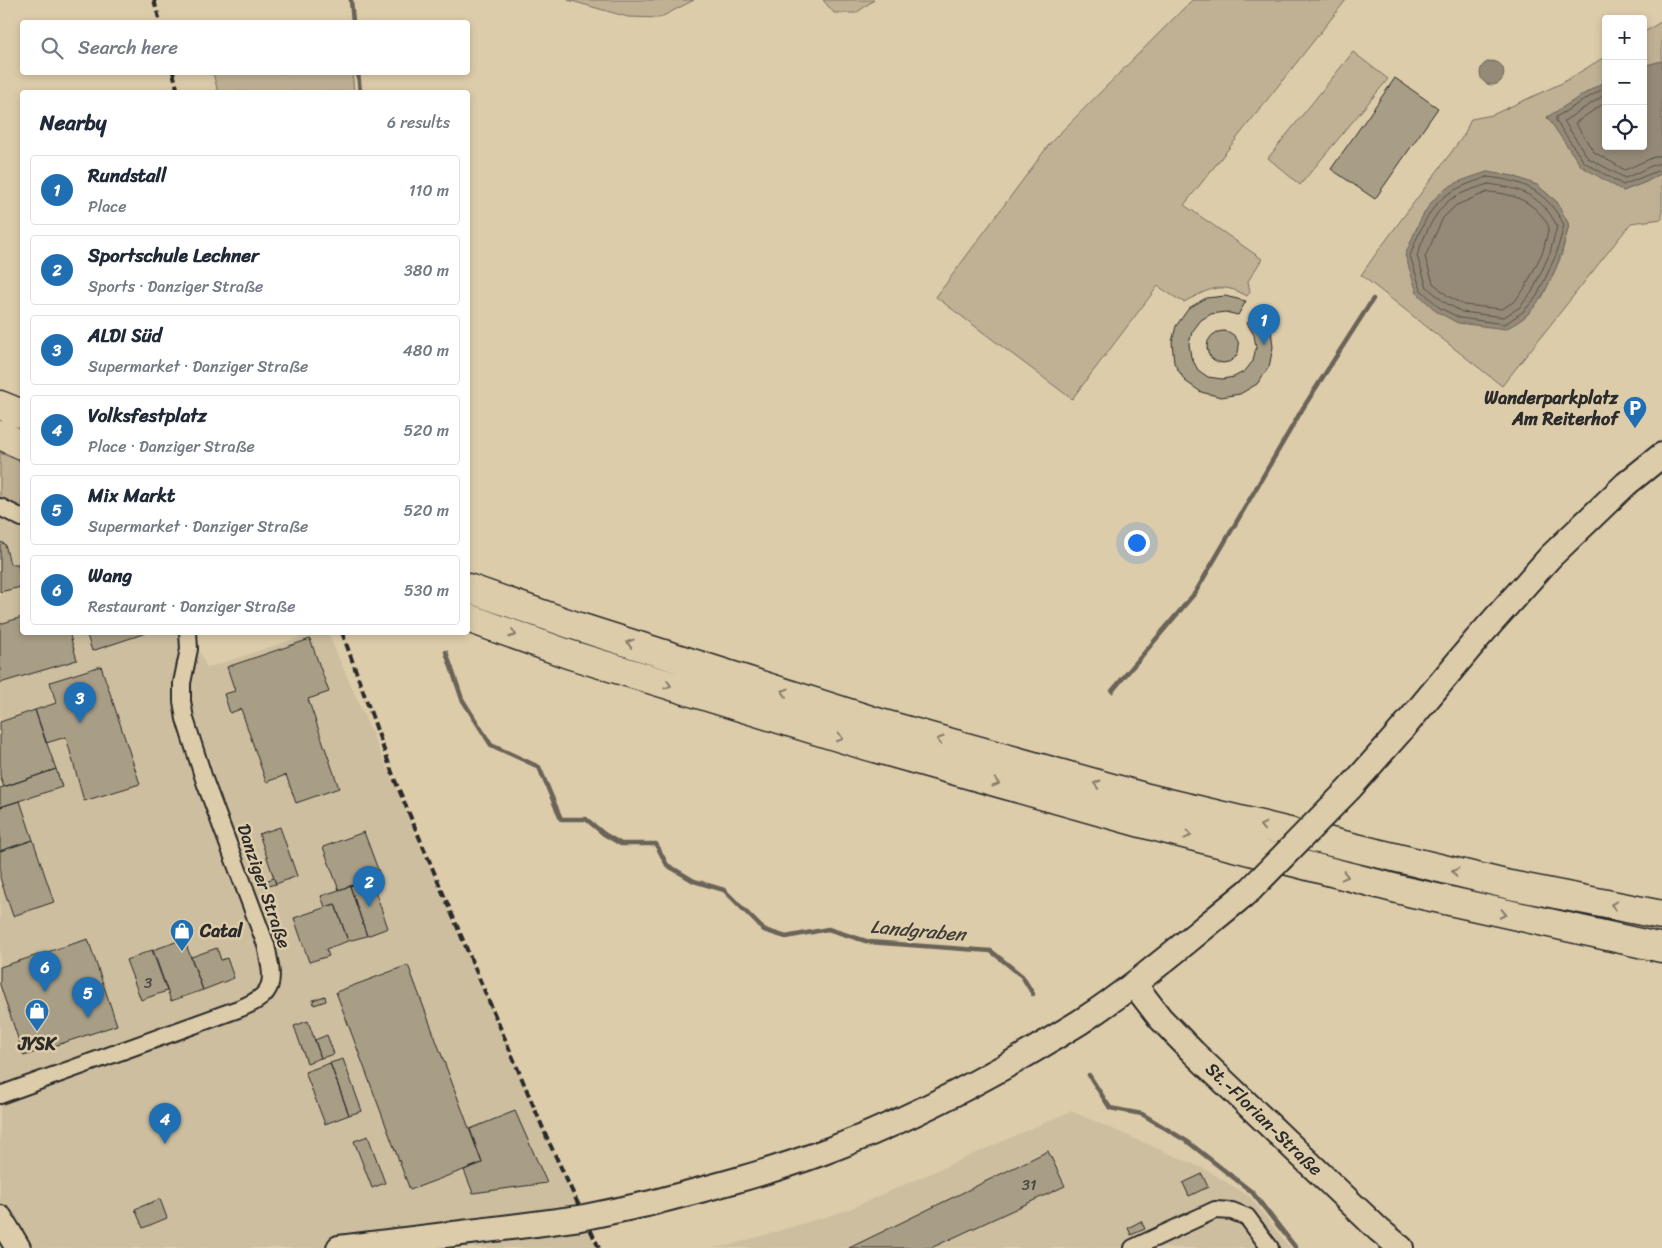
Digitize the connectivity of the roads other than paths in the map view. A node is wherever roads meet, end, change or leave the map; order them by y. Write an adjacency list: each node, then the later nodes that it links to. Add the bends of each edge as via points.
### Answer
1 (0, 405): 2 (highway)
2 (20, 413)
3 (0, 435): 4 (highway)
4 (20, 444)
5 (1662, 455): 13 (main road, bridge, via 1626,484 1550,557 1350,788 1250,890)
6 (0, 507): 7 (street)
7 (20, 517)
8 (470, 589): 11 (highway, one-way to 8, via 1510,885 1144,797 880,723)
9 (470, 619): 12 (highway, one-way to 12, via 568,654 864,745 1141,823 1410,892)
10 (188, 635): 14 (street, Danziger Straße, via 189,649 182,684 185,719 204,782 266,945 270,966 267,993 241,1008)
11 (1662, 915)
12 (1662, 948)
13 (1134, 984): 17 (main road, bridge, via 1080,1021 984,1078 885,1127 758,1174 580,1218); 20 (main road, St.-Florian-Straße, via 1160,1018 1193,1052)
14 (0, 1095)
15 (0, 1218): 16 (main road)
16 (18, 1248)
17 (339, 1248)
18 (1134, 1248): 19 (street, via 1215,1210 1232,1211 1247,1217)
19 (1270, 1248)
20 (1401, 1248)

